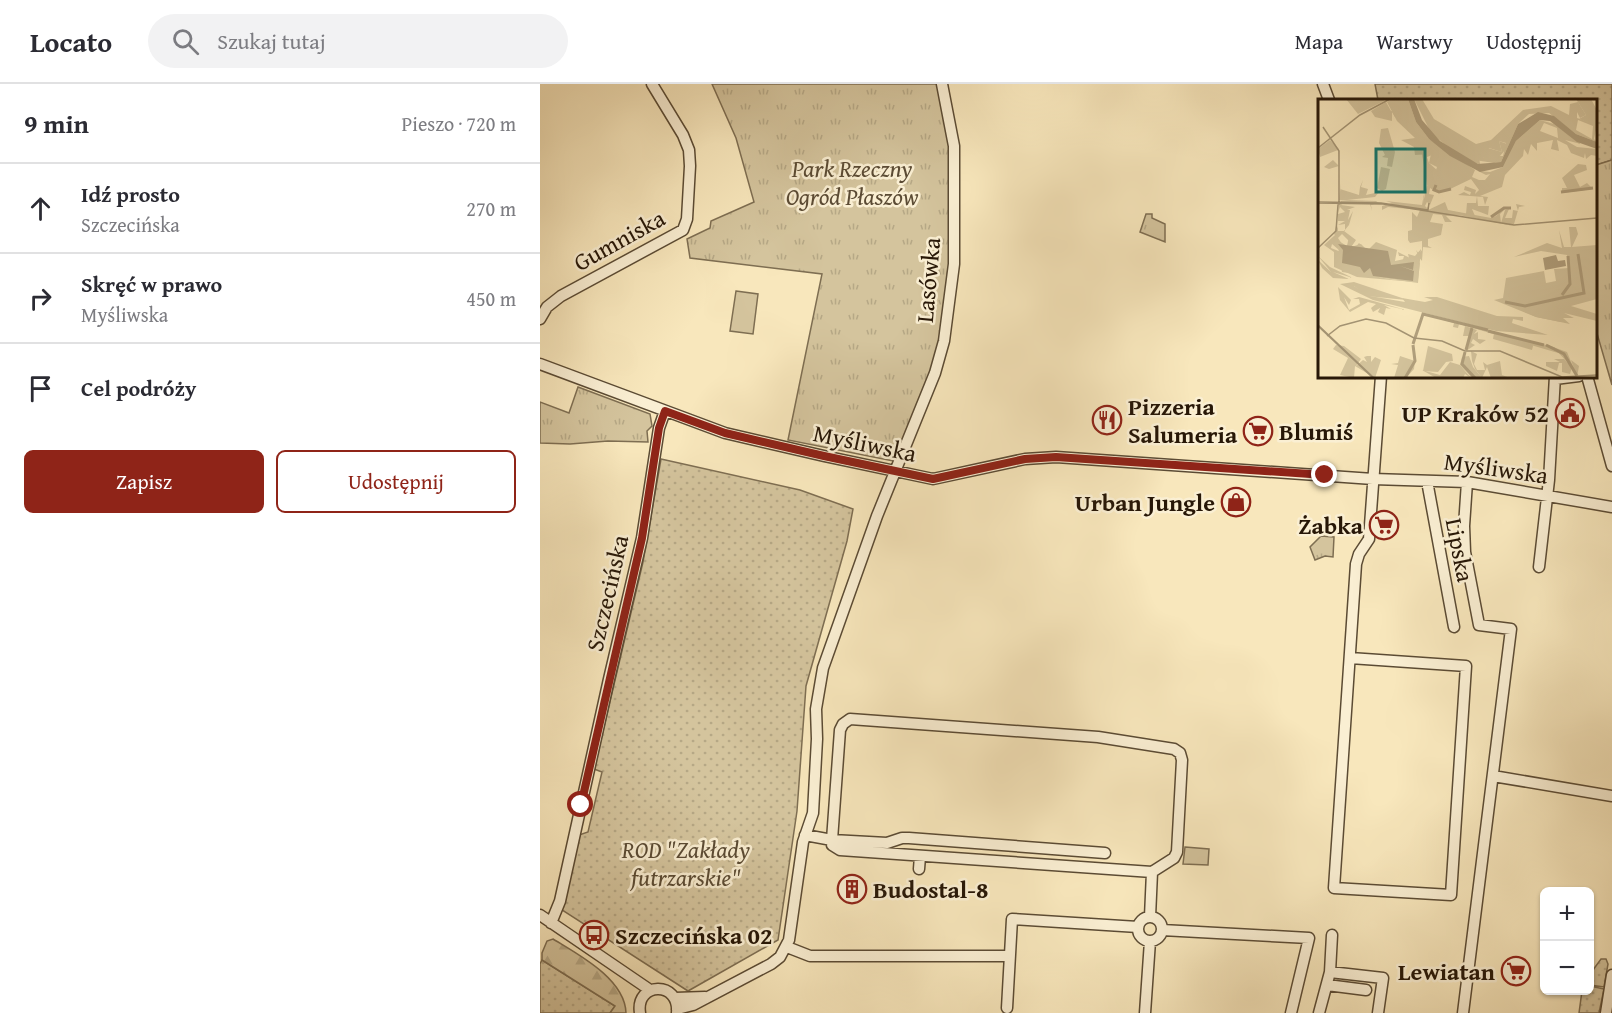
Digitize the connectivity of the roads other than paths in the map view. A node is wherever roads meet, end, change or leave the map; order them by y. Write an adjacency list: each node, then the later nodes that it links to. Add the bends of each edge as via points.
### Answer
1 (652, 84): 5 (street, Gumniska, via 689,150 687,219 683,230 561,296)
2 (942, 84): 12 (street, Lasówka, via 954,146 950,306 935,373)
3 (1323, 84): 4 (street)
4 (1329, 99)
5 (540, 319)
6 (540, 364): 10 (street, Myśliwska)
7 (1381, 378): 13 (street)
8 (1555, 378): 16 (street)
9 (1588, 378): 11 (street)
10 (665, 411): 12 (street, Myśliwska, via 725,433); 33 (street, Szczecińska, via 642,538 560,901)
11 (1612, 466)
12 (894, 471): 13 (street, Myśliwska, via 940,479 1025,459 1056,457); 23 (street, Lasówka, via 823,668 816,709 813,813)
13 (1373, 479): 14 (street, Myśliwska); 20 (street, via 1369,539 1356,564)
14 (1427, 481): 15 (street, Myśliwska); 19 (street, Lipska)
15 (1467, 482): 16 (street, Myśliwska); 21 (street, via 1465,552 1479,625 1511,629)
16 (1547, 496): 17 (street, Myśliwska); 18 (street)
17 (1612, 507)
18 (1539, 567)
19 (1454, 627)
20 (1350, 658): 20 (street, via 1334,888 1451,895 1466,666)
21 (1493, 776): 22 (street); 54 (street)
22 (1612, 796)
23 (805, 835): 24 (street); 38 (street, Lasówka)
24 (832, 840): 25 (street, via 887,843 909,838); 27 (street, via 832,845 840,850); 30 (street, via 840,730 850,719 1098,737 1180,753 1178,852)
25 (1050, 848): 26 (street); 28 (street)
26 (1105, 853)
27 (920, 856): 28 (street); 29 (street)
28 (1048, 865): 30 (street)
29 (919, 869)
30 (1152, 872): 32 (street)
31 (540, 915): 33 (street)
32 (1150, 917): 34 (street); 35 (street, via 1159,921)
33 (551, 922): 41 (street)
34 (1138, 927): 37 (street, via 1141,937); 39 (street, via 1012,919)
35 (1162, 930): 37 (street, via 1157,939); 51 (street, via 1310,939)
36 (1332, 935): 40 (street)
37 (1150, 941): 50 (street)
38 (787, 946): 39 (street, via 810,956); 48 (street, via 771,964)
39 (1010, 956): 47 (street)
40 (1330, 972): 43 (street); 53 (street, via 1383,978)
41 (625, 974): 44 (street); 46 (street)
42 (1612, 975): 55 (street)
43 (1327, 985): 45 (street); 52 (street)
44 (650, 990): 46 (street); 48 (street, via 662,989 672,994)
45 (1366, 990)
46 (641, 999): 49 (street)
47 (1007, 1008)
48 (677, 1009)
49 (640, 1013)
50 (1145, 1013)
51 (1291, 1013)
52 (1319, 1013)
53 (1378, 1013)
54 (1463, 1013)
55 (1606, 1013)

